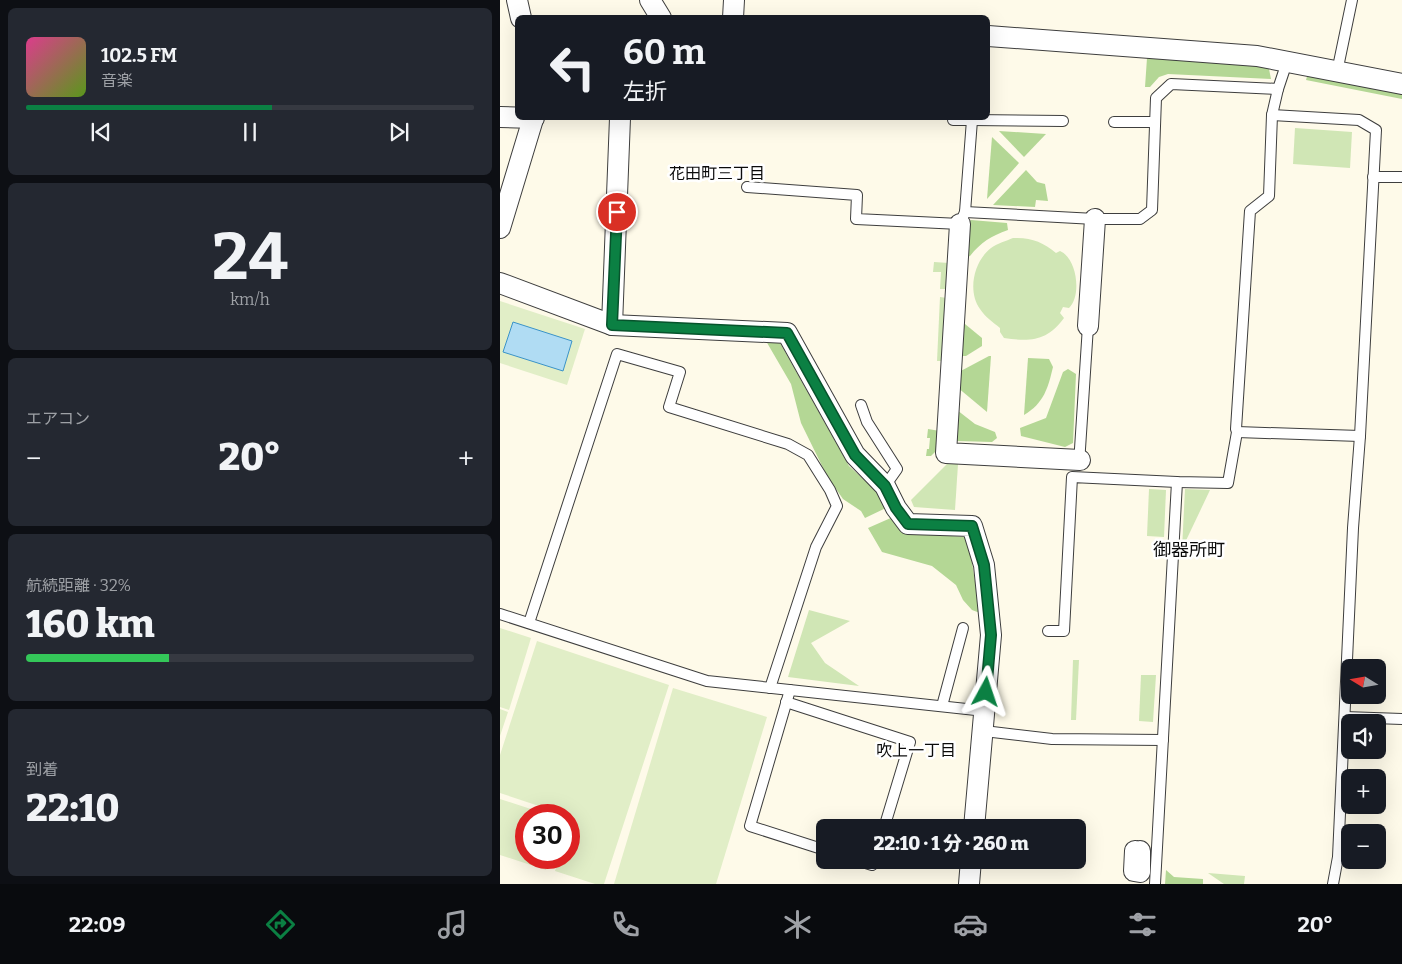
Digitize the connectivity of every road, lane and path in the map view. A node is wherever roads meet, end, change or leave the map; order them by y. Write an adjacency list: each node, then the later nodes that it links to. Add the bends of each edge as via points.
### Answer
1 (517, 0): 5 (street)
2 (650, 0): 6 (street)
3 (734, 0): 7 (street)
4 (1352, 0): 10 (lane)
5 (520, 15)
6 (660, 15)
7 (733, 15)
8 (990, 36): 9 (street, via 1257,56)
9 (1287, 62): 10 (street); 12 (lane)
10 (1337, 72): 11 (street)
11 (1402, 84)
12 (1278, 89): 13 (lane); 22 (lane, via 1171,84 1156,98)
13 (1272, 115): 23 (lane, via 1359,120 1376,130); 33 (lane, via 1269,196 1250,211)
14 (500, 117): 15 (street)
15 (515, 117)
16 (532, 120): 28 (street)
17 (620, 120): 30 (street)
18 (953, 120): 19 (lane)
19 (972, 120): 20 (lane); 26 (lane)
20 (1063, 121)
21 (1114, 122): 22 (lane)
22 (1155, 122): 27 (lane, via 1152,210 1140,218)
23 (1373, 177): 24 (lane); 34 (lane)
24 (1402, 177)
25 (746, 188): 26 (lane, via 857,195 856,219)
26 (963, 218): 27 (lane); 35 (street, via 946,453)
27 (1095, 219): 31 (street)
28 (500, 228)
29 (500, 283): 30 (street)
30 (612, 325): 37 (street, via 787,333 855,455)
31 (1088, 326): 35 (lane)
32 (861, 405): 37 (lane, via 867,422 897,469)
33 (1237, 432): 34 (lane); 36 (lane, via 1228,483)
34 (1360, 436): 47 (lane, via 1353,520)
35 (1079, 469): 36 (lane); 41 (lane, via 1072,477 1064,631)
36 (1177, 482): 51 (lane)
37 (885, 486): 46 (street, via 908,524 972,526 984,565 991,635)
38 (500, 614): 39 (lane)
39 (529, 623): 42 (lane, via 707,681); 42 (lane, via 617,354 680,372 669,407 788,444 808,455 830,490 837,506 816,547)
40 (963, 628): 45 (lane)
41 (1048, 631)
42 (770, 688): 43 (lane)
43 (790, 690): 44 (lane); 45 (lane)
44 (786, 702): 53 (lane, via 910,742); 55 (lane, via 750,826)
45 (942, 706): 46 (lane)
46 (985, 710): 50 (street)
47 (1345, 714)
48 (1386, 719): 49 (lane)
49 (1402, 719)
50 (984, 731): 51 (lane, via 1052,739); 54 (street)
51 (1163, 740): 58 (lane)
52 (1343, 759): 59 (lane, via 1338,857)
53 (887, 819)
54 (975, 819)
55 (816, 847)
56 (970, 869): 57 (street)
57 (969, 884)
58 (1155, 884)
59 (1333, 884)

